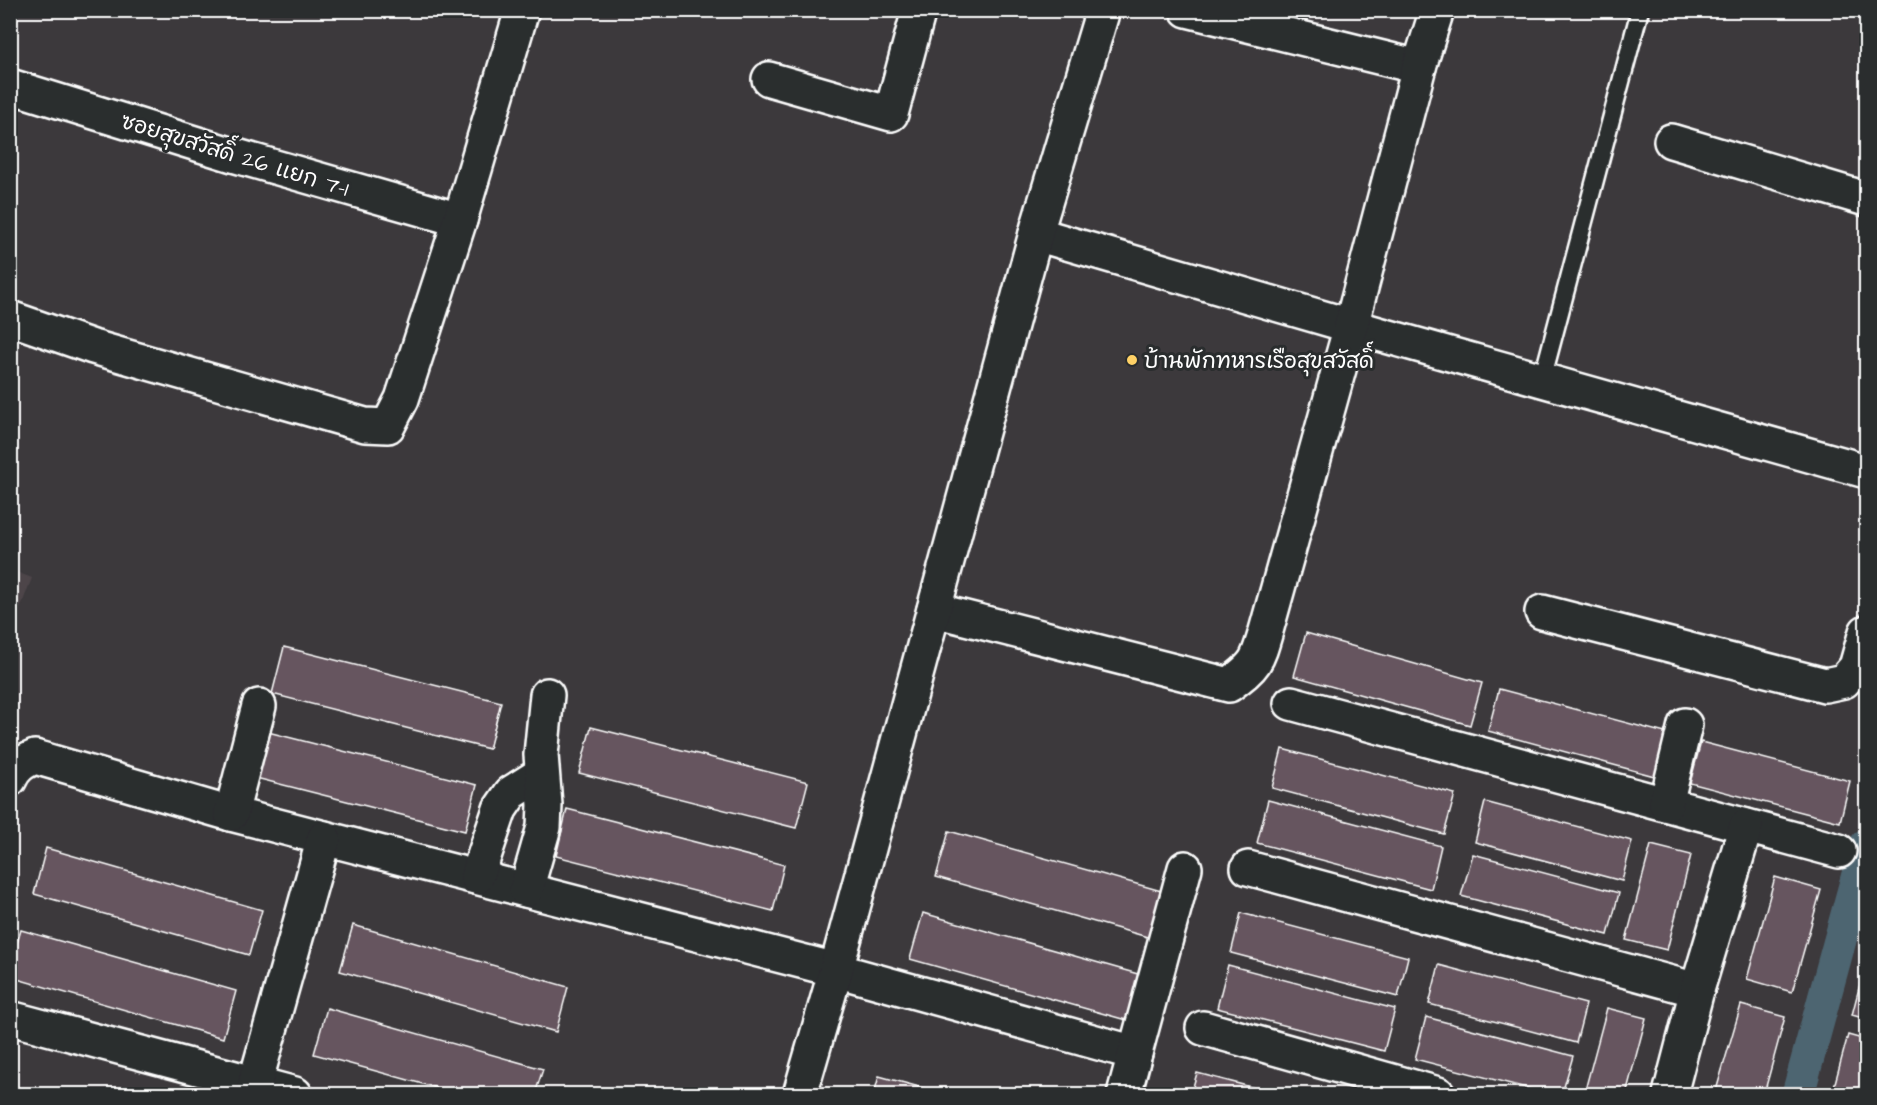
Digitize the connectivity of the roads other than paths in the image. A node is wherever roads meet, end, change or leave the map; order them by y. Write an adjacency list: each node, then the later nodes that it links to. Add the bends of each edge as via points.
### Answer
1 (522, 10): 12 (street)
2 (919, 10): 8 (street, via 891,114)
3 (1103, 10): 13 (street)
4 (1187, 10): 7 (street)
5 (1437, 10): 7 (street)
6 (1640, 10): 16 (lane)
7 (1419, 67): 15 (street)
8 (769, 79)
9 (10, 86): 12 (street, ซอยสุขสวัสดิ์ 26 แยก 7-1)
10 (1671, 141): 11 (street)
11 (1866, 199)
12 (460, 220): 14 (street, via 402,399 388,426 365,425 93,347)
13 (1036, 234): 15 (street); 18 (street)
14 (10, 318)
15 (1351, 326): 16 (street); 18 (street, via 1258,658 1229,685)
16 (1542, 380): 17 (street)
17 (1866, 471)
18 (934, 610): 36 (street)
19 (1542, 612): 20 (street, via 1825,685 1844,681 1856,667)
20 (1866, 632)
21 (547, 695): 25 (street)
22 (1291, 703): 27 (street)
23 (259, 706): 28 (street)
24 (1685, 725): 27 (street)
25 (541, 774): 34 (street, via 511,792 500,809); 35 (street, via 544,827)
26 (10, 780): 28 (street, via 22,762 35,758)
27 (1666, 804): 29 (street)
28 (231, 814): 30 (street)
29 (1746, 826): 31 (street); 37 (street)
30 (324, 838): 34 (street); 41 (street)
31 (1839, 851)
32 (1185, 868): 40 (street)
33 (1248, 868): 37 (street)
34 (477, 877): 35 (street)
35 (526, 890): 36 (street)
36 (836, 970): 40 (street); 43 (street)
37 (1697, 990): 46 (street)
38 (10, 1018): 41 (street)
39 (1203, 1028): 45 (street)
40 (1135, 1053): 44 (street)
41 (254, 1089): 42 (street)
42 (296, 1095)
43 (800, 1095)
44 (1124, 1095)
45 (1438, 1095)
46 (1670, 1095)

